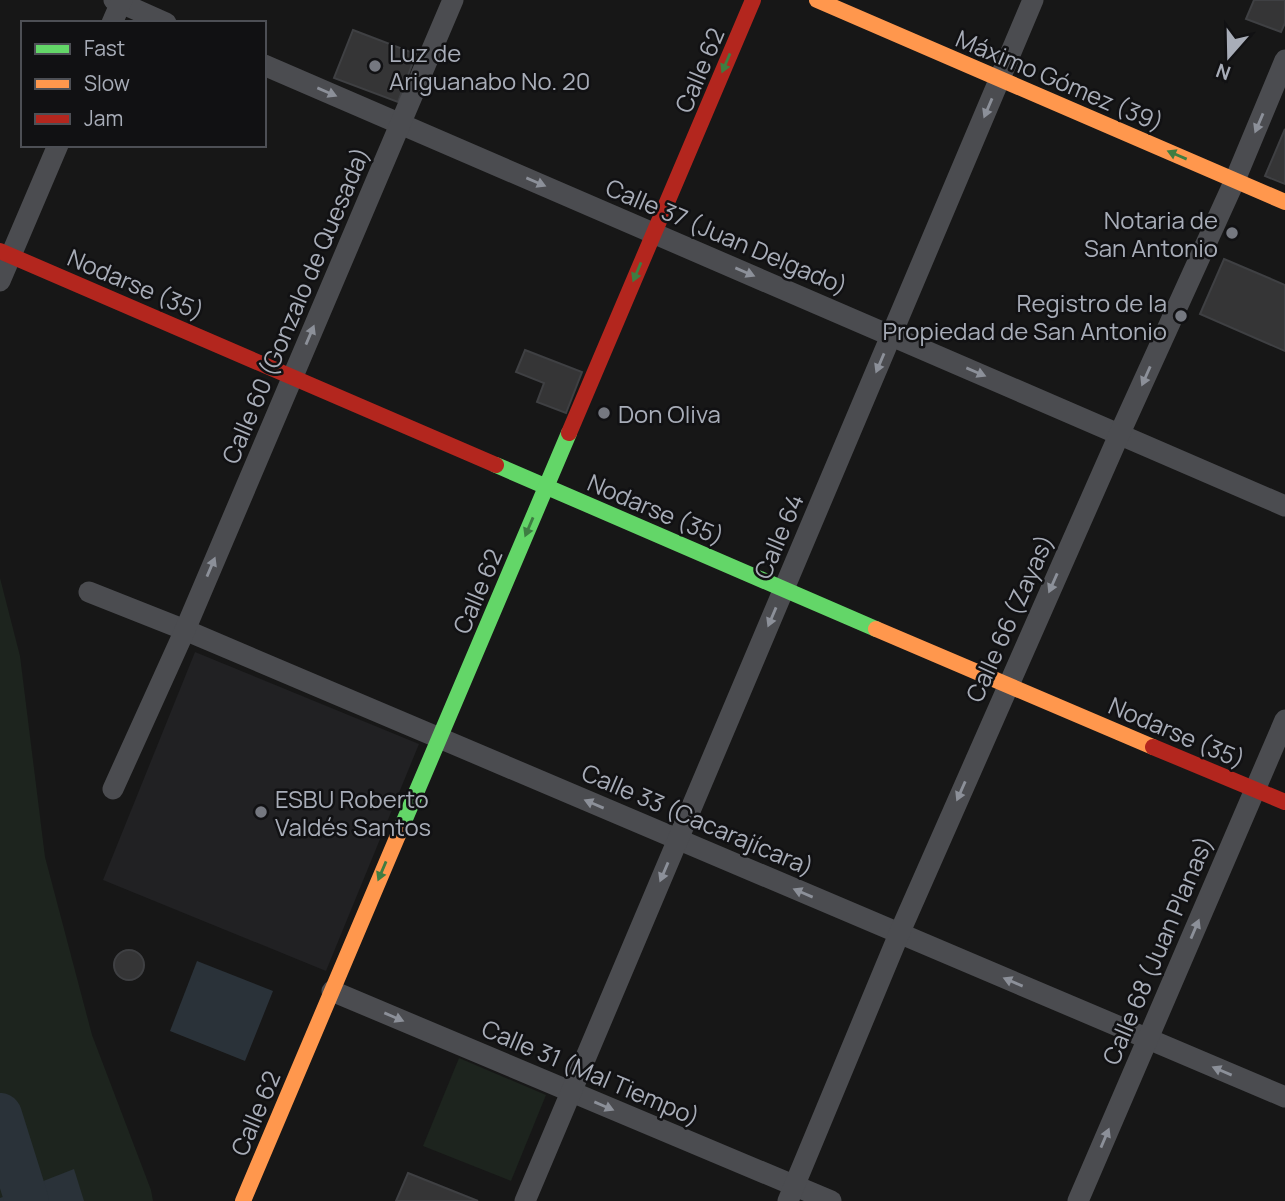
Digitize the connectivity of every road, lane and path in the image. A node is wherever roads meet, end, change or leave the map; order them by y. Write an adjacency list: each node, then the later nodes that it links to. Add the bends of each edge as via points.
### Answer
1 (453, 0): 11 (street, Calle 60 (Gonzalo de Quesada))
2 (753, 0): 15 (street, Calle 62, one-way to 15)
3 (817, 0): 10 (street, Máximo Gómez (39))
4 (1033, 0): 10 (street, Calle 64)
5 (119, 1): 6 (street); 7 (street)
6 (113, 21)
7 (162, 21)
8 (1285, 60): 13 (street, Calle 66 (Zayas), one-way to 13)
9 (266, 66): 11 (street, Calle 37 (Juan Delgado), one-way to 11)
10 (1000, 79): 13 (street, Máximo Gómez (39), one-way to 10); 18 (street, Calle 64, one-way to 18)
11 (400, 124): 15 (street, Calle 37 (Juan Delgado), one-way to 15); 19 (street, Calle 60 (Gonzalo de Quesada), one-way to 11)
12 (57, 147): 16 (street)
13 (1235, 180): 14 (street, Máximo Gómez (39)); 20 (street, Calle 66 (Zayas), one-way to 20)
14 (1285, 202)
15 (654, 233): 18 (street, Calle 37 (Juan Delgado), one-way to 18); 21 (street, Calle 62, one-way to 21)
16 (5, 253): 17 (street); 19 (street, Nodarse (35))
17 (0, 282)
18 (891, 335): 20 (street, Calle 37 (Juan Delgado), one-way to 20); 23 (street, Calle 64, one-way to 23)
19 (293, 376): 21 (street, Nodarse (35)); 25 (street, Calle 60 (Gonzalo de Quesada), one-way to 19)
20 (1119, 435): 22 (street, Calle 37 (Juan Delgado)); 26 (street, Calle 66 (Zayas), one-way to 26)
21 (546, 486): 23 (street, Nodarse (35)); 28 (street, Calle 62, one-way to 28)
22 (1285, 506)
23 (784, 589): 26 (street, Nodarse (35)); 32 (street, Calle 64, one-way to 32)
24 (89, 592): 25 (street, Calle 33 (Cacarajícara))
25 (184, 630): 28 (street, Calle 33 (Cacarajícara)); 29 (street, Calle 60 (Gonzalo de Quesada))
26 (1008, 686): 30 (street, Nodarse (35)); 33 (street, Calle 66 (Zayas), one-way to 33)
27 (1285, 720): 30 (street, Calle 68 (Juan Planas))
28 (439, 738): 32 (street, Calle 33 (Cacarajícara), one-way to 28); 34 (street, Calle 62, one-way to 34)
29 (113, 789)
30 (1255, 790): 31 (street, Nodarse (35)); 35 (street, Calle 68 (Juan Planas), one-way to 30)
31 (1285, 802)
32 (678, 839): 33 (street, Calle 33 (Cacarajícara), one-way to 32); 36 (street, Calle 64, one-way to 36)
33 (899, 933): 35 (street, Calle 33 (Cacarajícara), one-way to 33); 38 (street, Calle 66 (Zayas))
34 (332, 990): 36 (street, Calle 31 (Mal Tiempo), one-way to 36); 39 (street, Calle 62)
35 (1147, 1039): 37 (street, Calle 33 (Cacarajícara), one-way to 35); 42 (street, Calle 68 (Juan Planas), one-way to 35)
36 (571, 1092): 38 (street, Calle 31 (Mal Tiempo), one-way to 38); 40 (street, Calle 64)
37 (1285, 1097)
38 (791, 1193): 41 (street, Calle 31 (Mal Tiempo))
39 (243, 1201)
40 (525, 1201)
41 (831, 1201)
42 (1078, 1201)

